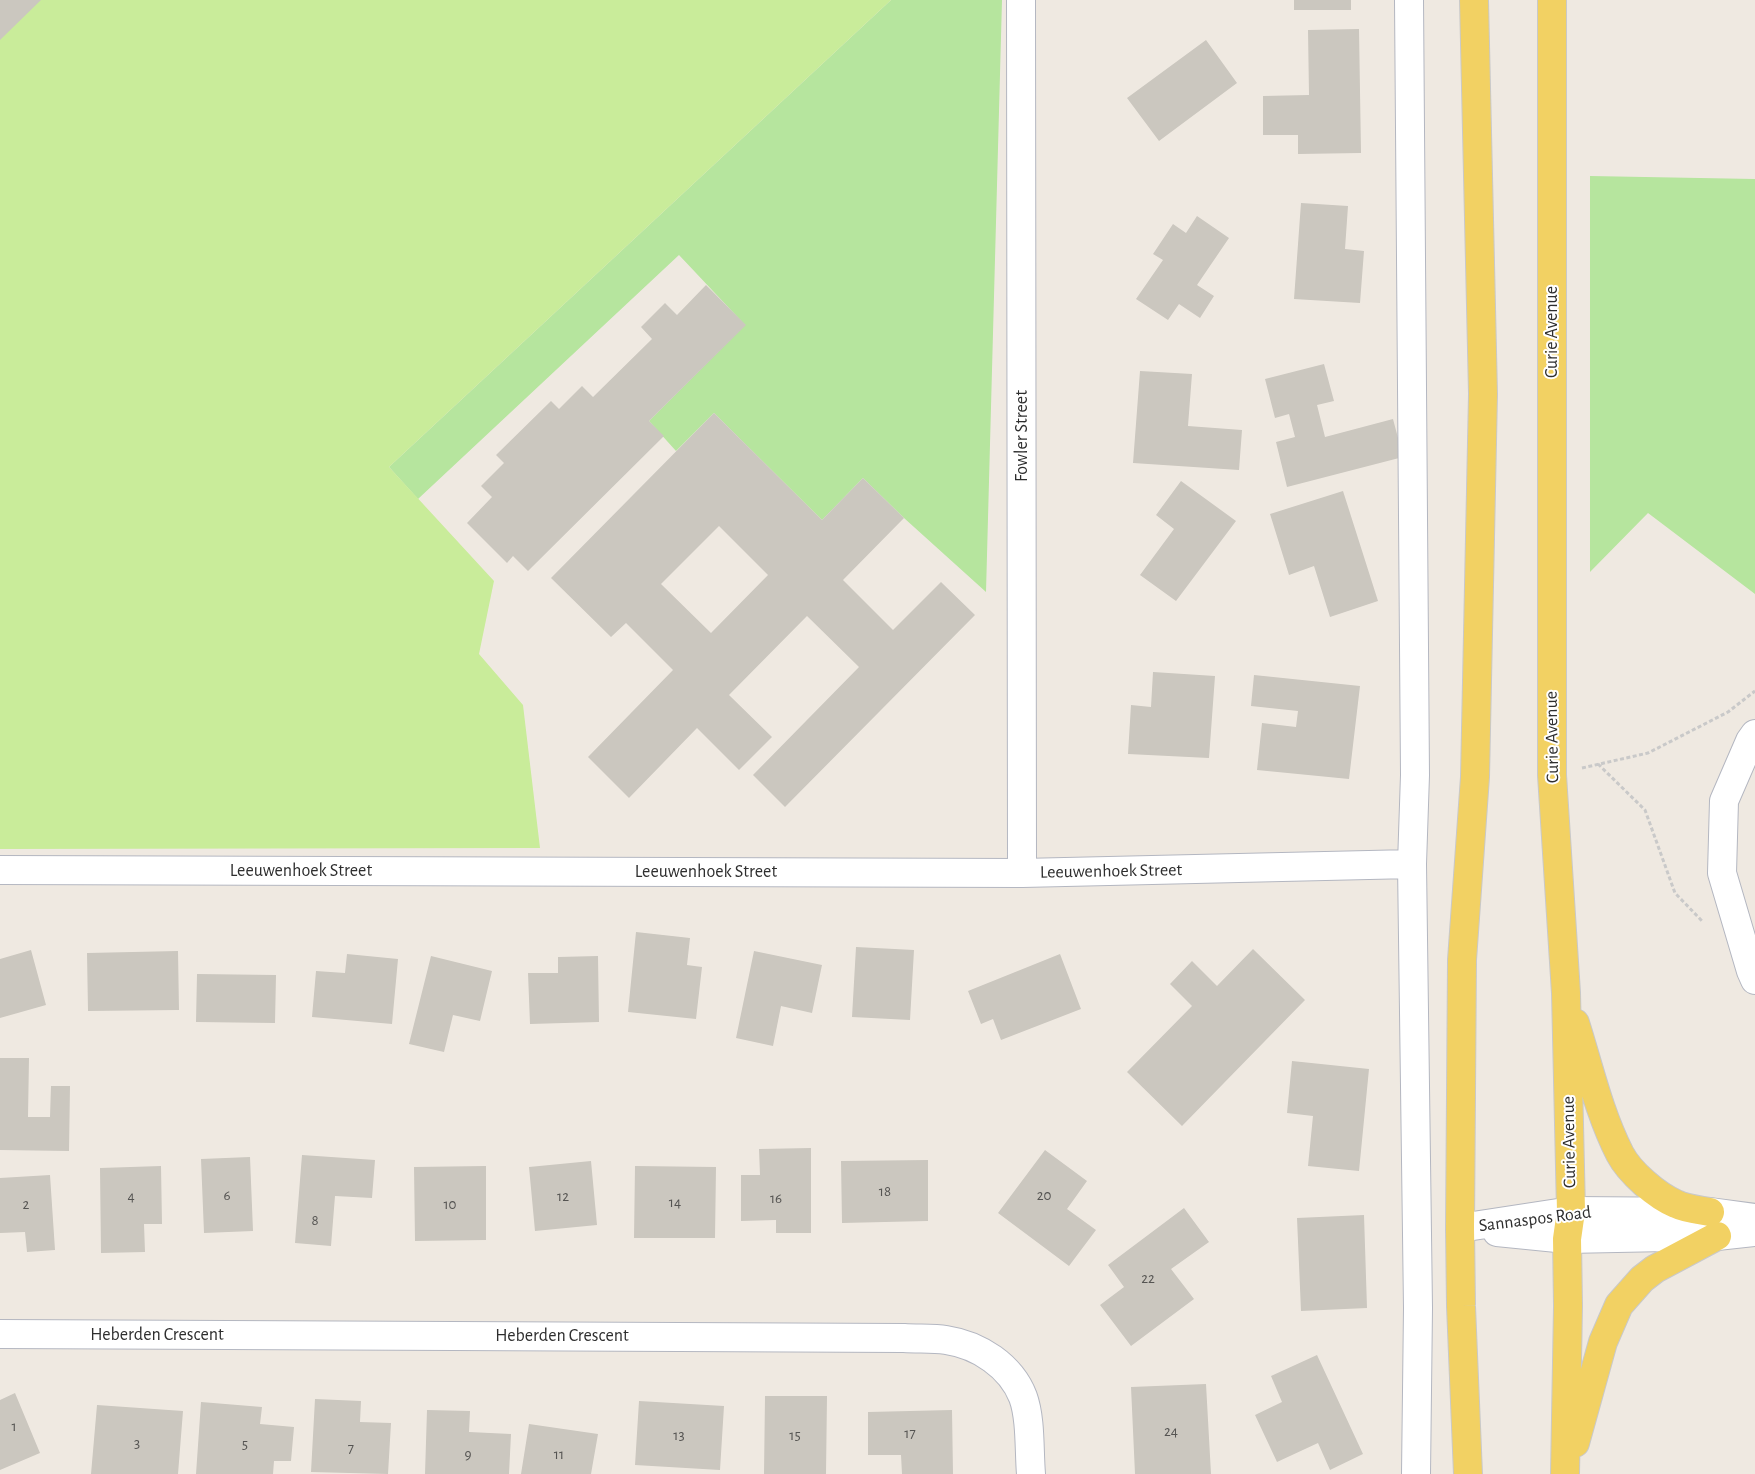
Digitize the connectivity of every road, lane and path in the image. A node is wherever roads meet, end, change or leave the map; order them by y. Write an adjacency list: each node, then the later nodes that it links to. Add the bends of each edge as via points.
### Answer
1 (1021, 0): 11 (street, Fowler Street)
2 (1409, 0): 9 (street, via 1415,765)
3 (1474, 0): 18 (main road, via 1483,394 1475,777 1462,960)
4 (1552, 0): 8 (main road, Curie Avenue)
5 (1755, 691): 7 (path, via 1728,712 1648,753)
6 (1755, 734): 13 (street, via 1724,801 1722,873)
7 (1598, 764): 8 (path); 12 (path, via 1645,810 1675,893)
8 (1552, 775): 14 (main road, Curie Avenue)
9 (1412, 864): 11 (street, Leeuwenhoek Street); 23 (street, via 1418,1308)
10 (0, 870): 11 (street, Leeuwenhoek Street)
11 (1022, 873)
12 (1709, 928)
13 (1755, 980)
14 (1566, 993): 15 (main road, Curie Avenue); 17 (main road, via 1606,1120 1621,1155 1658,1194)
15 (1571, 1211): 17 (street, Sannaspos Road); 18 (street, Sannaspos Road); 20 (main road, Curie Avenue)
16 (1755, 1218): 17 (street, Sannaspos Road)
17 (1713, 1224): 19 (street, Sannaspos Road); 20 (street, Sannaspos Road); 25 (main road, via 1642,1279 1619,1305 1603,1342)
18 (1460, 1228): 20 (street, Sannaspos Road); 24 (main road)
19 (1755, 1232)
20 (1567, 1239): 25 (main road, Curie Avenue)
21 (0, 1334): 22 (street, Heberden Crescent, via 947,1340 987,1354 1014,1379 1027,1414)
22 (1030, 1474)
23 (1416, 1474)
24 (1468, 1474)
25 (1566, 1474)

